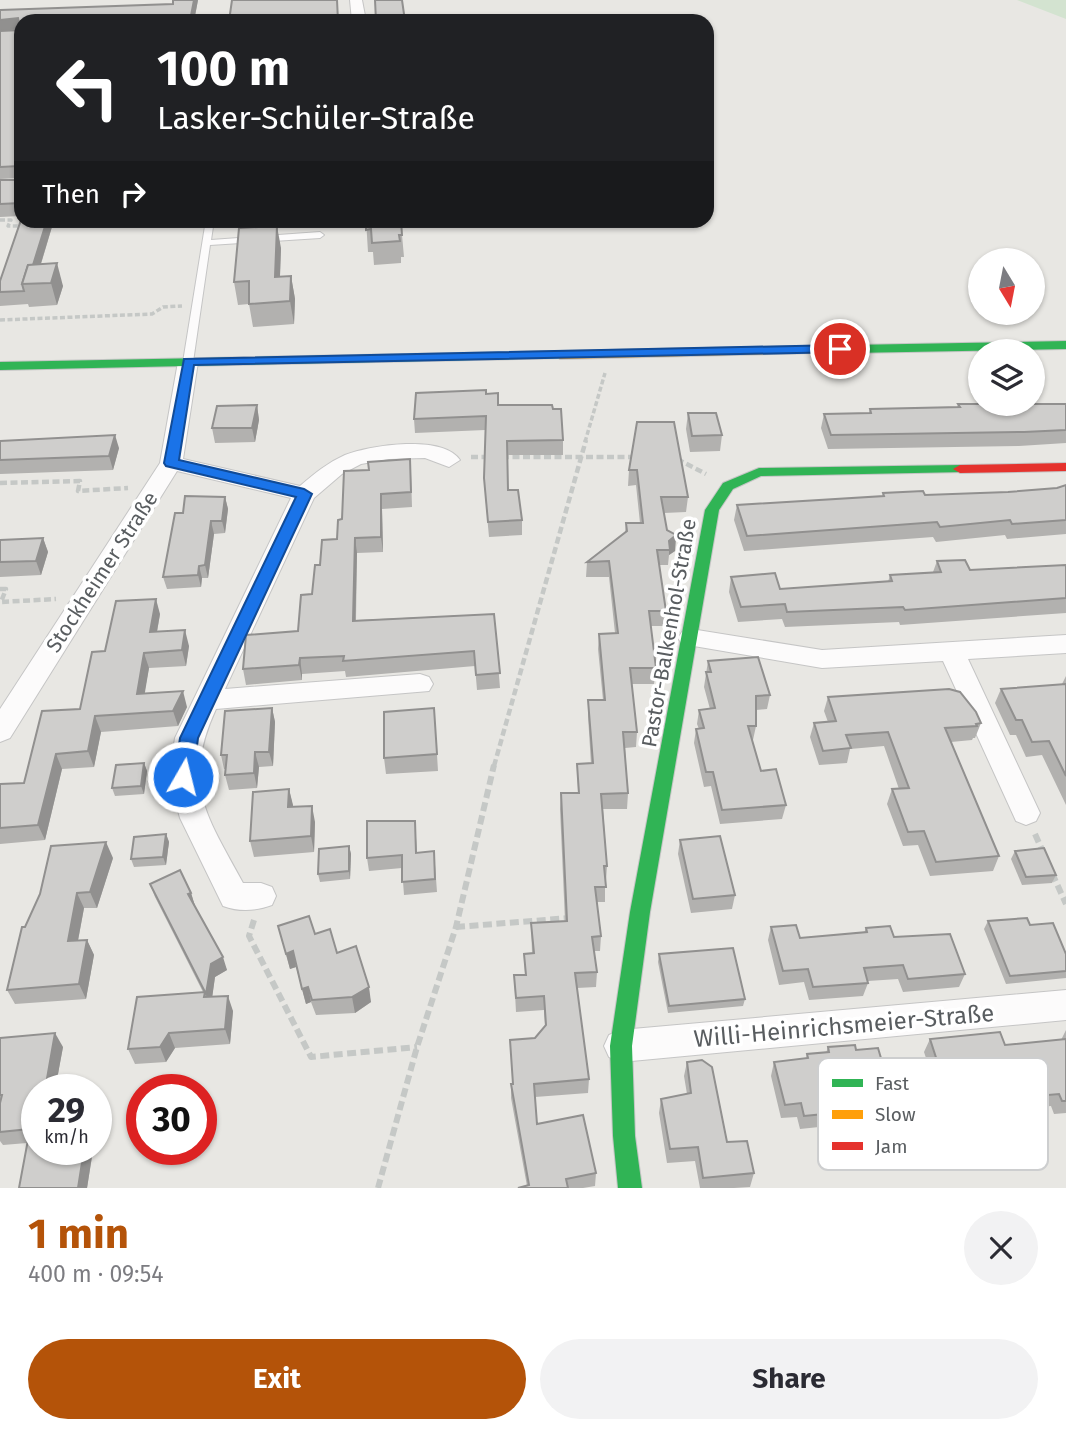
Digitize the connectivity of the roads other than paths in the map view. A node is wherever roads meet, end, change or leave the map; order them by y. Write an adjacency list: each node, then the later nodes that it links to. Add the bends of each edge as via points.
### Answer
1 (209, 228): 3 (lane)
2 (320, 235): 3 (lane)
3 (206, 243): 5 (lane)
4 (1066, 345): 5 (main road)
5 (188, 362): 6 (main road); 8 (street, Stockheimer Straße)
6 (0, 366)
7 (449, 460): 10 (street, via 428,452 355,459 334,469)
8 (171, 463): 10 (street); 16 (street, Stockheimer Straße)
9 (1066, 467): 11 (main road, Pastor-Balkenhol-Straße, via 759,472 728,486 712,510)
10 (304, 494): 15 (street)
11 (691, 638): 13 (street, via 822,659); 20 (main road, Pastor-Balkenhol-Straße, via 640,912)
12 (1066, 644): 13 (street)
13 (951, 651): 17 (street)
14 (420, 684): 15 (street)
15 (207, 700): 18 (street, via 189,738 183,777 194,818 234,897)
16 (0, 732)
17 (1026, 813)
18 (261, 896)
19 (1066, 1005): 20 (street, Willi-Heinrichsmeier-Straße)
20 (621, 1046): 21 (main road, Pastor-Balkenhol-Straße)
21 (630, 1188)

